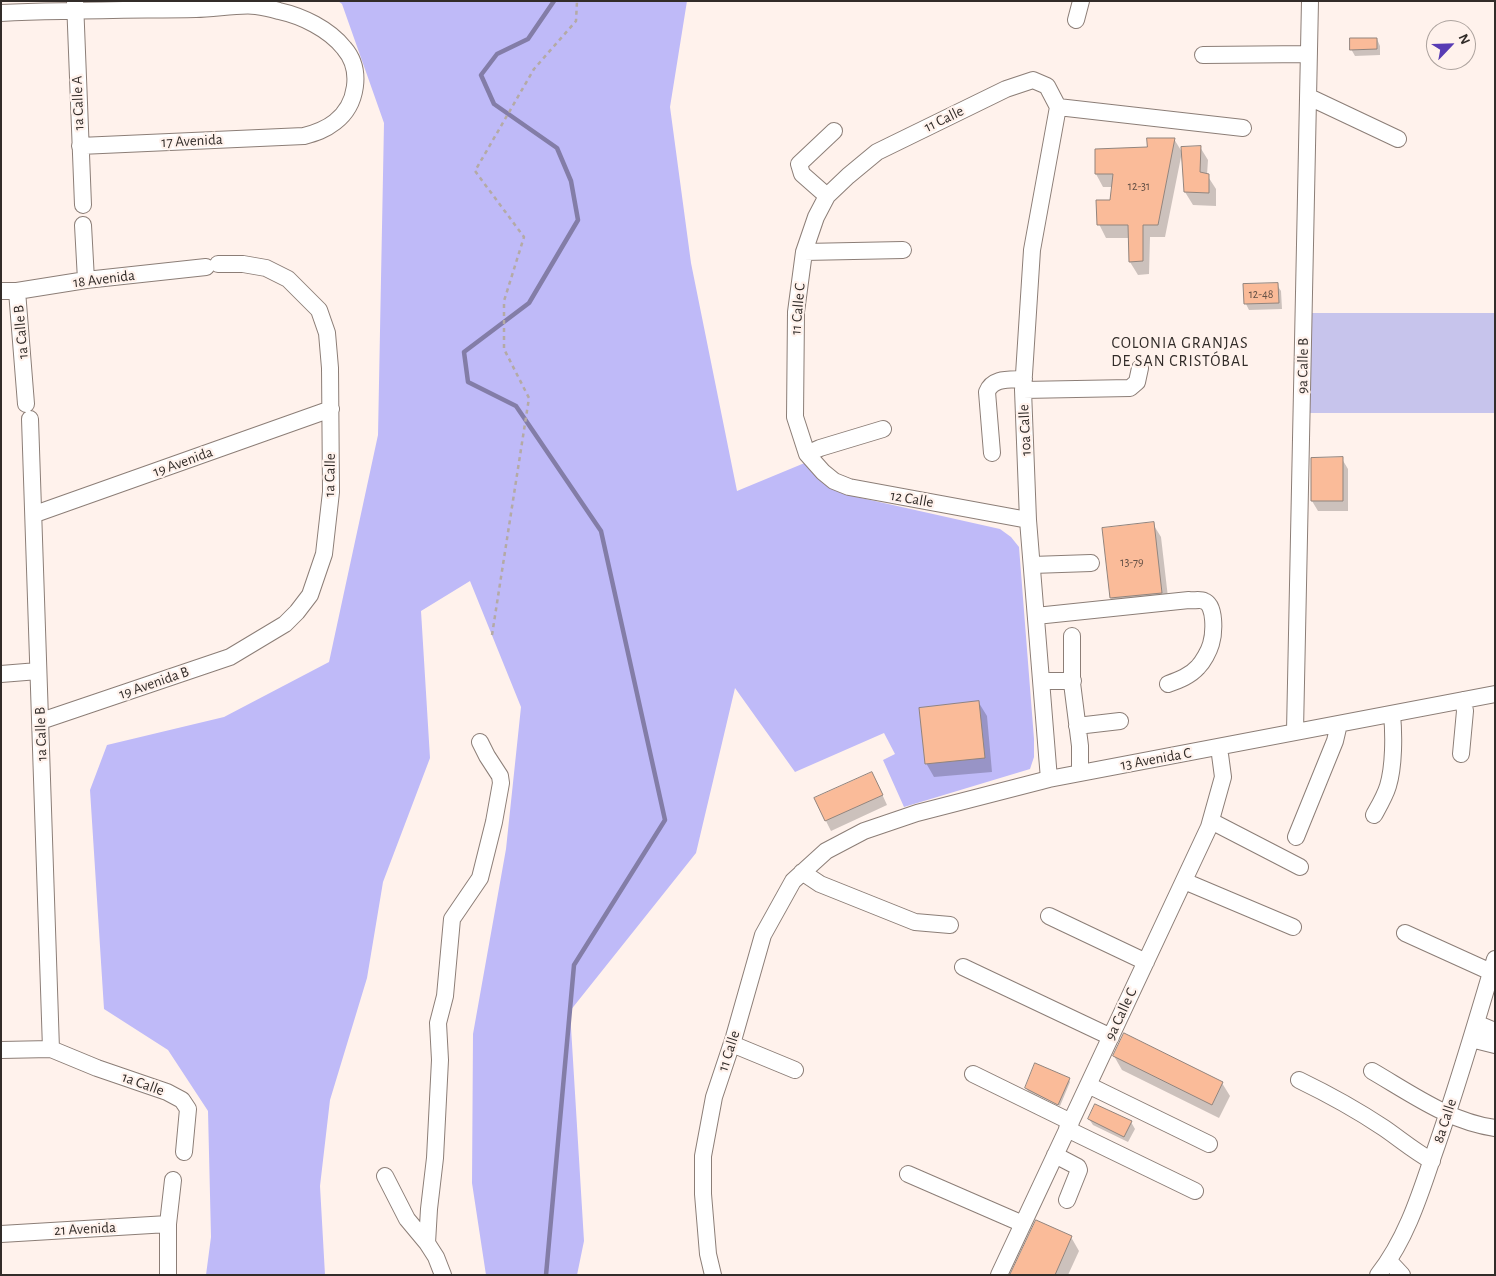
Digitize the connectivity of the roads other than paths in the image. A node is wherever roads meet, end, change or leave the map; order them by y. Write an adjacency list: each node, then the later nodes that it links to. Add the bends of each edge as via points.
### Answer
1 (1081, 1): 6 (street)
2 (1310, 1): 7 (street, 9a Calle B)
3 (204, 5): 4 (street, 17 Avenida); 14 (street, 17 Avenida, via 255,6 294,16 321,28 345,48 355,70 352,100 346,112 320,132 304,136)
4 (75, 6): 5 (street, 17 Avenida); 14 (street, 1a Calle A)
5 (1, 13)
6 (1076, 20)
7 (1310, 54): 8 (street); 9 (street, 9a Calle B)
8 (1203, 55)
9 (1309, 97): 13 (street); 49 (street, 9a Calle B)
10 (1058, 107): 11 (street); 15 (street, 11 Calle, via 1047,86 1033,80 1006,89 877,152); 25 (street, 10a Calle, via 1032,250)
11 (1243, 128)
12 (834, 131): 16 (street, via 799,164 802,174)
13 (1398, 139)
14 (80, 146): 17 (street, 1a Calle A)
15 (848, 176): 16 (street, 11 Calle C)
16 (827, 196): 20 (street, 11 Calle C)
17 (83, 205)
18 (83, 225): 21 (street)
19 (903, 250): 20 (street)
20 (804, 252): 29 (street, 11 Calle C, via 796,312 795,417)
21 (86, 280): 22 (street, 18 Avenida); 23 (street, 18 Avenida, via 242,264 266,268 288,279)
22 (9, 291): 30 (street, 1a Calle B, via 28,411)
23 (305, 295): 26 (street, 1a Calle, via 318,310 327,333)
24 (1140, 368): 25 (street, via 1137,382 1130,388)
25 (1024, 385): 28 (street, via 996,381 989,386); 31 (street, 10a Calle)
26 (331, 409): 30 (street, 19 Avenida); 36 (street, 1a Calle, via 331,492 324,554 306,601 286,624)
27 (883, 429): 29 (street)
28 (992, 453)
29 (807, 454): 31 (street, 12 Calle, via 822,472 849,487)
30 (34, 514): 37 (street, 1a Calle B)
31 (1028, 520): 33 (street, 10a Calle)
32 (1091, 563): 33 (street)
33 (1032, 566): 34 (street, 10a Calle)
34 (1036, 616): 39 (street, 10a Calle); 41 (street, via 1204,601 1211,606 1211,647 1191,675)
35 (1072, 636): 40 (street)
36 (263, 638): 46 (street, 19 Avenida B, via 230,657)
37 (38, 671): 38 (street); 46 (street, 1a Calle B)
38 (1, 674)
39 (1041, 681): 40 (street); 54 (street, 10a Calle)
40 (1072, 681): 48 (street)
41 (1168, 684)
42 (1495, 694): 43 (street, 13 Avenida C)
43 (1463, 700): 44 (street, 13 Avenida C); 52 (street)
44 (1392, 714): 47 (street, 13 Avenida C); 55 (street, via 1388,787)
45 (1120, 721): 48 (street)
46 (41, 722): 75 (street, 1a Calle B)
47 (1340, 724): 49 (street, 13 Avenida C); 57 (street)
48 (1078, 726): 53 (street)
49 (1295, 731): 51 (street, 13 Avenida C)
50 (480, 742): 96 (street, via 501,783 480,878 452,919 445,996 438,1023 440,1060 436,1158)
51 (1220, 747): 53 (street, 13 Avenida C); 56 (street, 9a Calle C, via 1223,777)
52 (1461, 754)
53 (1080, 773): 54 (street, 13 Avenida C)
54 (1049, 779): 58 (street, 13 Avenida C, via 864,830)
55 (1374, 815)
56 (1211, 821): 59 (street); 61 (street, 9a Calle C)
57 (1296, 836)
58 (826, 851): 60 (street, 11 Calle)
59 (1300, 867)
60 (802, 872): 63 (street, via 820,884 915,922); 72 (street, 11 Calle, via 793,881 763,935)
61 (1184, 881): 64 (street); 66 (street, 9a Calle C)
62 (1049, 916): 66 (street)
63 (950, 925)
64 (1293, 927)
65 (1405, 933): 67 (street)
66 (1146, 962): 71 (street, 9a Calle C)
67 (1493, 966): 69 (street, 8a Calle)
68 (963, 967): 71 (street)
69 (1473, 1031): 70 (street); 73 (street); 81 (street, 8a Calle)
70 (1495, 1031)
71 (1111, 1037): 80 (street, 9a Calle C)
72 (732, 1044): 76 (street); 100 (street, 11 Calle, via 714,1097 703,1156 708,1254)
73 (1495, 1045)
74 (1, 1050): 75 (street)
75 (51, 1050): 85 (street, 1a Calle, via 182,1100 188,1109)
76 (795, 1070)
77 (1372, 1071): 81 (street)
78 (973, 1074): 82 (street)
79 (1299, 1080): 87 (street, via 1337,1099)
80 (1088, 1085): 82 (street, 9a Calle C); 84 (street)
81 (1448, 1115): 83 (street); 87 (street, 8a Calle)
82 (1069, 1126): 86 (street, 9a Calle C); 91 (street)
83 (1495, 1128)
84 (1210, 1144)
85 (184, 1152)
86 (1055, 1155): 92 (street, via 1079,1170); 94 (street, 9a Calle C)
87 (1432, 1161): 97 (street, 8a Calle, via 1415,1208)
88 (908, 1174): 94 (street)
89 (385, 1176): 96 (street, via 407,1219)
90 (173, 1180): 93 (street)
91 (1195, 1191)
92 (1067, 1200)
93 (168, 1224): 95 (street, 21 Avenida); 98 (street)
94 (1023, 1224): 101 (street, 9a Calle C)
95 (1, 1234)
96 (427, 1243): 99 (street)
97 (1389, 1261): 102 (street, 8a Calle); 103 (street)
98 (168, 1275)
99 (443, 1275)
100 (713, 1275)
101 (999, 1275)
102 (1378, 1275)
103 (1402, 1275)

